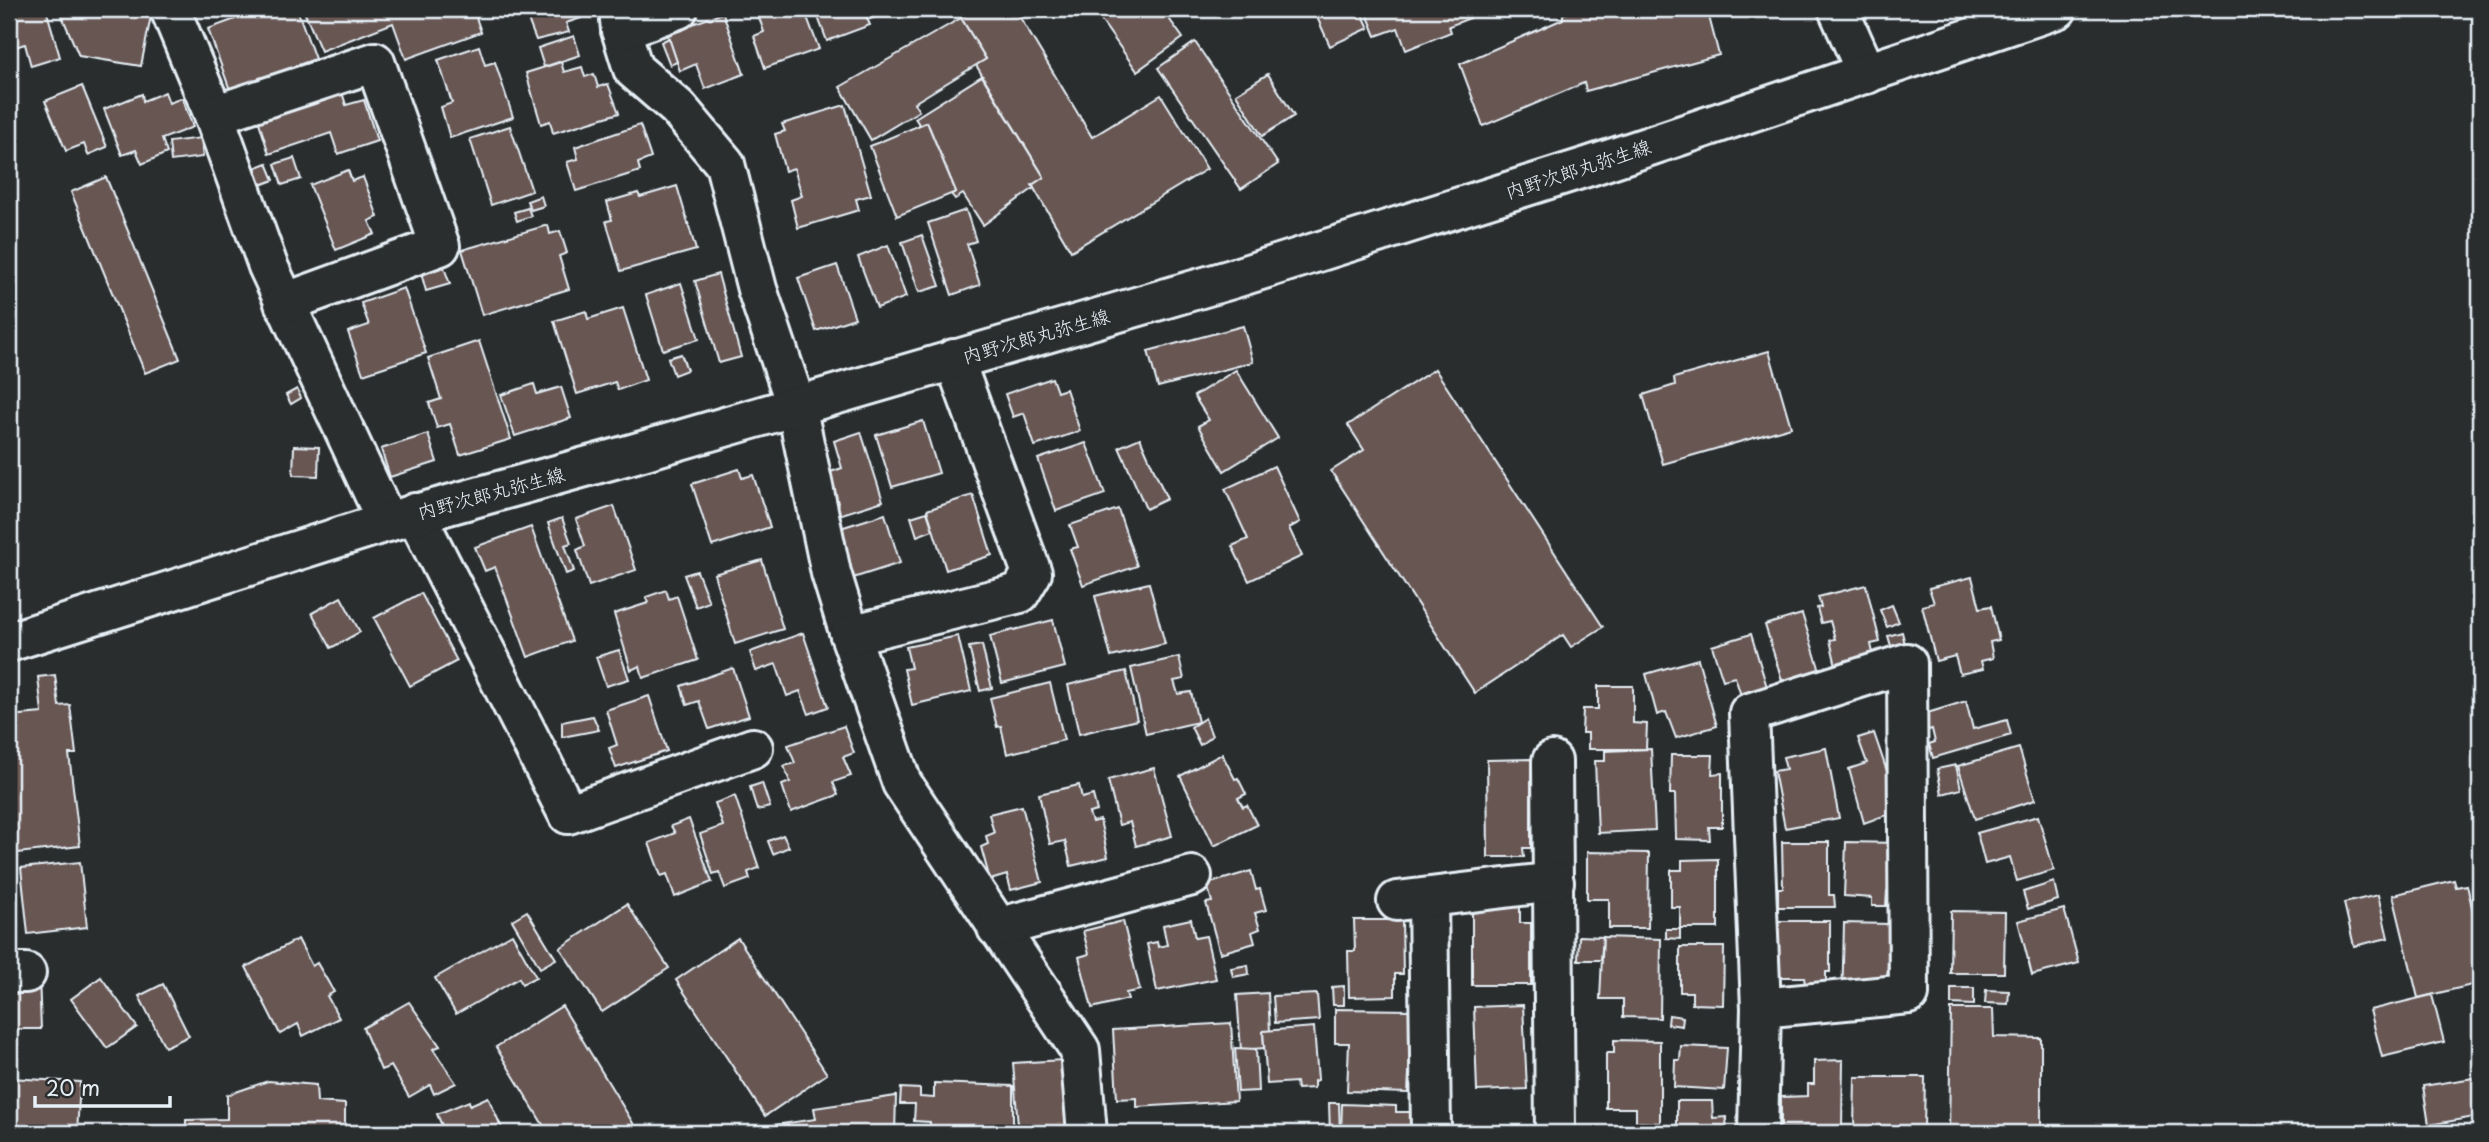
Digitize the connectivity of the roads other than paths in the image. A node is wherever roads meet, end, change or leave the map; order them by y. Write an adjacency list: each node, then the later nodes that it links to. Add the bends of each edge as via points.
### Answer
1 (170, 9): 7 (street)
2 (678, 9): 5 (street)
3 (1838, 9): 6 (street)
4 (2057, 9): 6 (street, 内野次郎丸弥生線)
5 (620, 19): 10 (street, via 633,69 678,108 725,163 757,289)
6 (1867, 74): 9 (street, 内野次郎丸弥生線, via 1258,270)
7 (214, 115): 8 (street); 8 (street, via 375,62 440,246)
8 (284, 303): 11 (street)
9 (954, 359): 10 (street, 内野次郎丸弥生線); 12 (street, via 1032,573 1020,593)
10 (796, 405): 11 (street, 内野次郎丸弥生線); 12 (street, via 831,573)
11 (401, 518): 13 (street, 内野次郎丸弥生線); 14 (street, via 568,814)
12 (850, 635): 18 (street, via 902,783)
13 (9, 642)
14 (753, 748)
15 (1552, 761): 17 (street)
16 (1192, 876): 18 (street)
17 (1553, 882): 21 (street, via 1413,899); 22 (street)
18 (997, 928): 20 (street, via 1080,1050)
19 (1760, 1008): 19 (street, via 1749,713 1907,663 1909,994); 23 (street)
20 (1087, 1133)
21 (1431, 1133)
22 (1555, 1133)
23 (1758, 1133)

